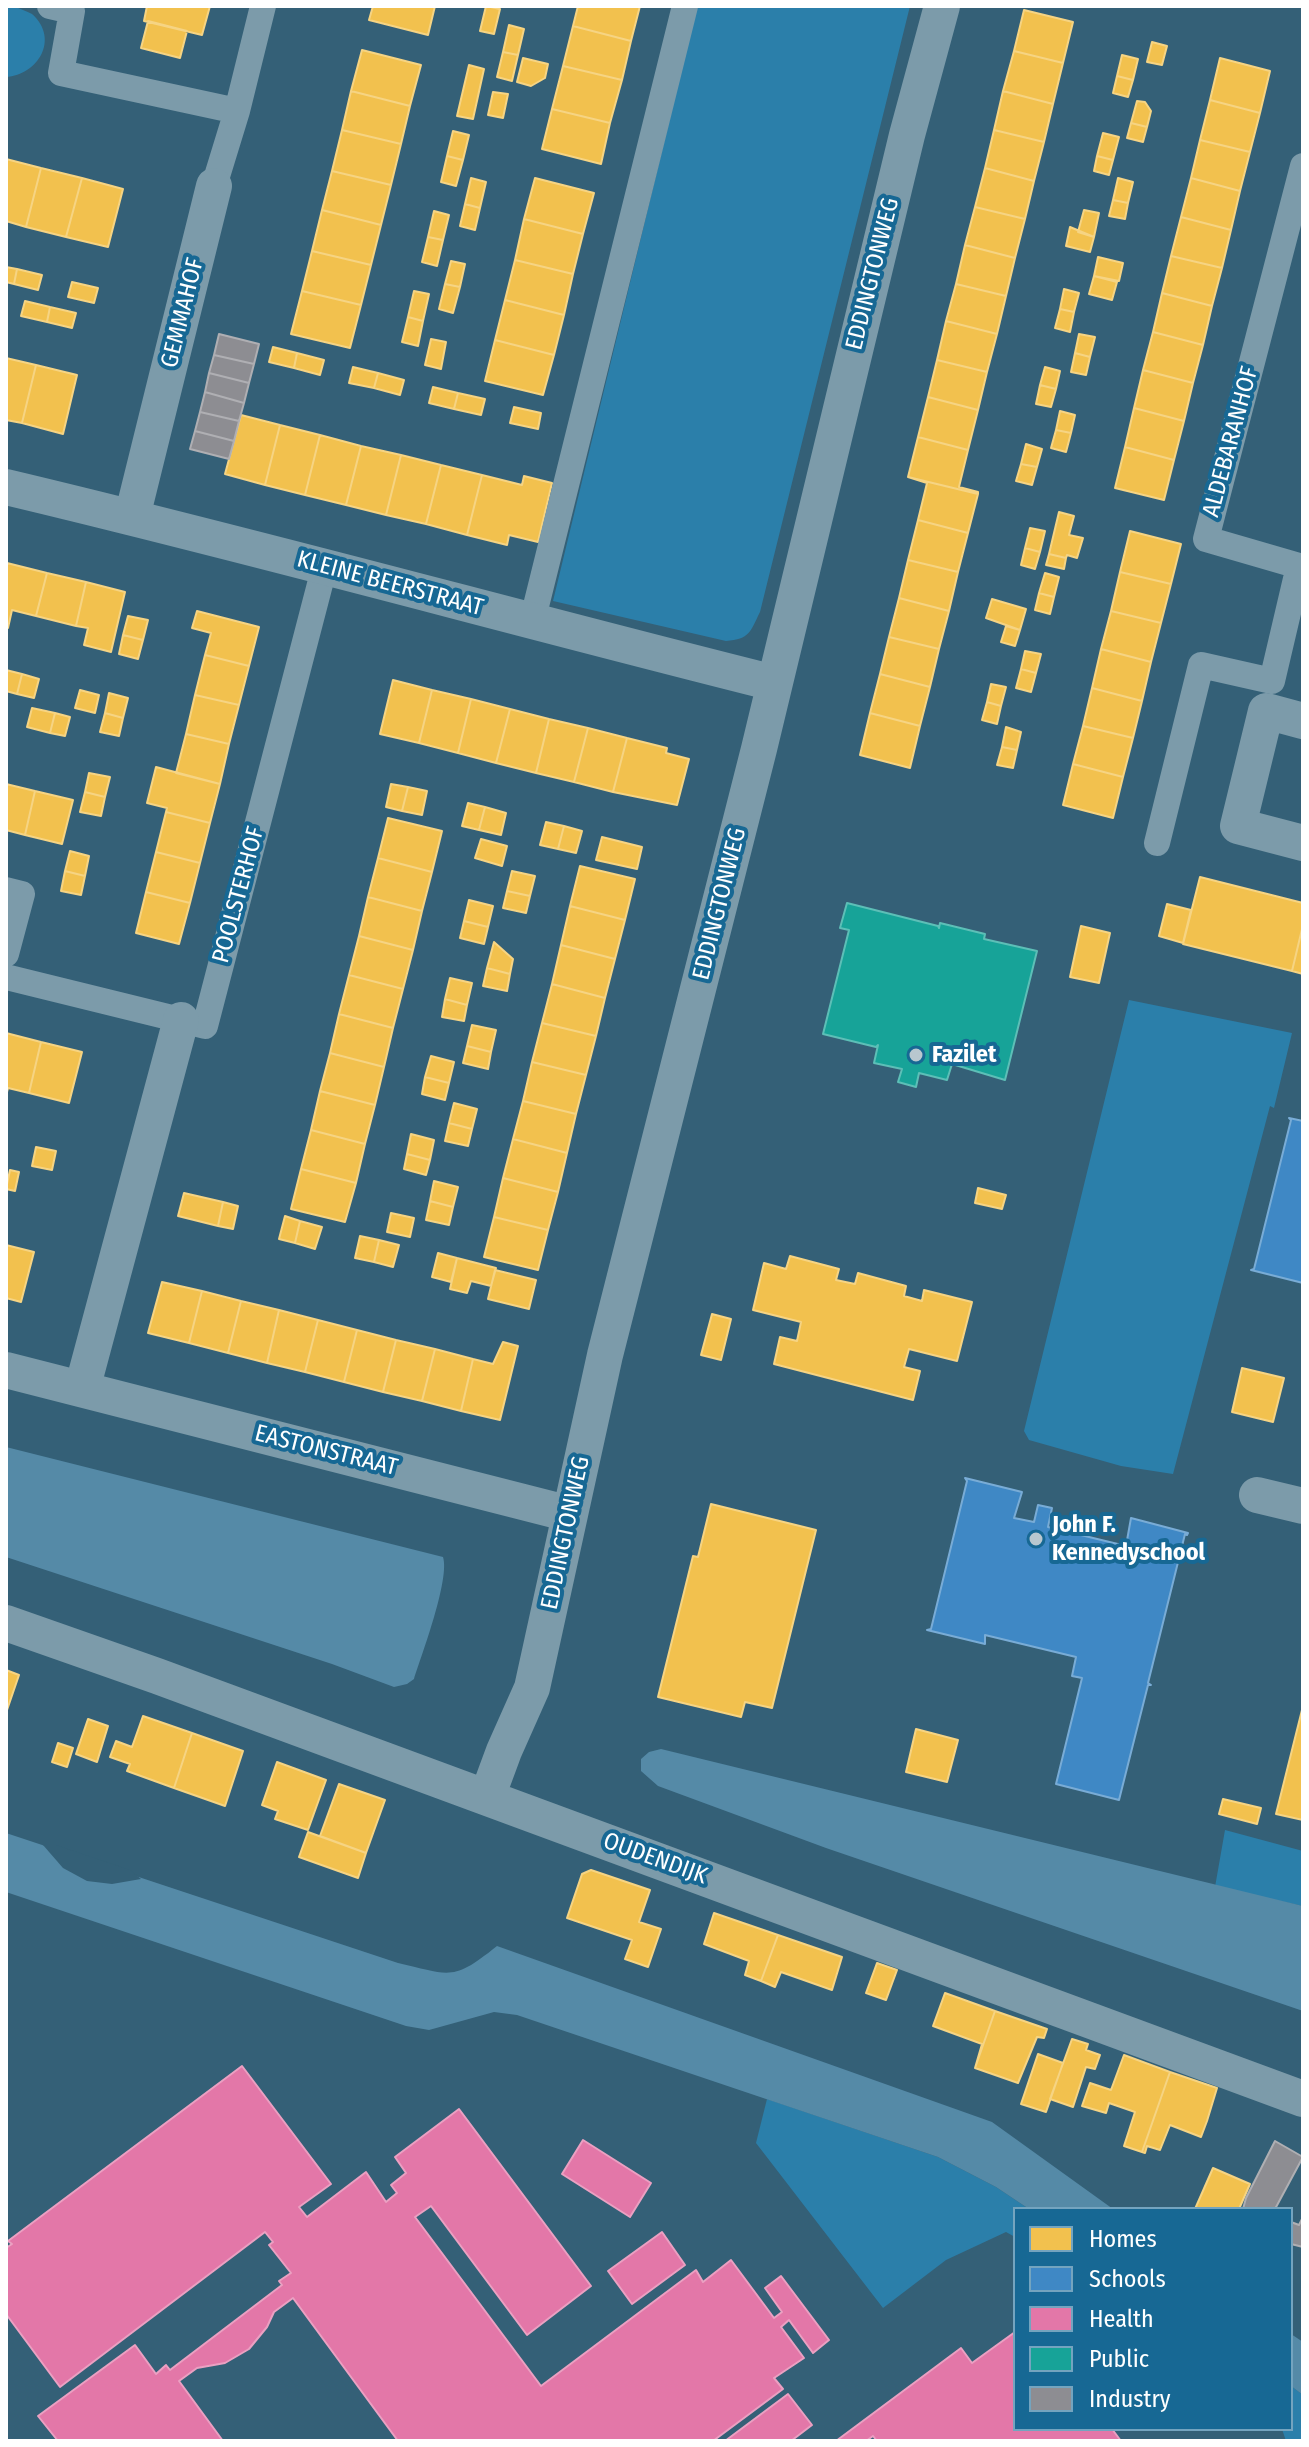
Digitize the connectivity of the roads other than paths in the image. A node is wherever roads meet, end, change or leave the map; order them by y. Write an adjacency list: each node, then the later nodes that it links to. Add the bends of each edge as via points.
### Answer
1 (50, 6): 5 (street, via 72,11 61,73)
2 (263, 6): 5 (street, GEMMAHOF)
3 (685, 6): 11 (street)
4 (942, 6): 12 (street, EDDINGTONWEG)
5 (237, 111): 7 (street, GEMMAHOF)
6 (1303, 166): 13 (street, ALDEBARANHOF, via 1206,539 1299,566)
7 (214, 186): 9 (street, GEMMAHOF)
8 (6, 487): 9 (street, KLEINE BEERSTRAAT)
9 (132, 517): 10 (street, KLEINE BEERSTRAAT)
10 (325, 565): 11 (street, KLEINE BEERSTRAAT); 20 (street, POOLSTERHOF, via 205,1026)
11 (532, 622): 12 (street, KLEINE BEERSTRAAT)
12 (774, 683): 25 (street, EDDINGTONWEG)
13 (1269, 696): 14 (street); 15 (street, via 1201,665); 16 (street, via 1238,826)
14 (1303, 721)
15 (1157, 843)
16 (1303, 843)
17 (6, 890): 18 (street, via 22,894)
18 (6, 954)
19 (6, 977): 20 (street)
20 (181, 1020): 22 (street)
21 (6, 1370): 22 (street, EASTONSTRAAT)
22 (82, 1389): 25 (street, EASTONSTRAAT)
23 (1257, 1495): 24 (street)
24 (1303, 1506)
25 (570, 1514): 27 (street, EDDINGTONWEG, via 532,1688)
26 (6, 1623): 27 (street, OUDENDIJK)
27 (487, 1797): 28 (street, OUDENDIJK)
28 (1303, 2099)

